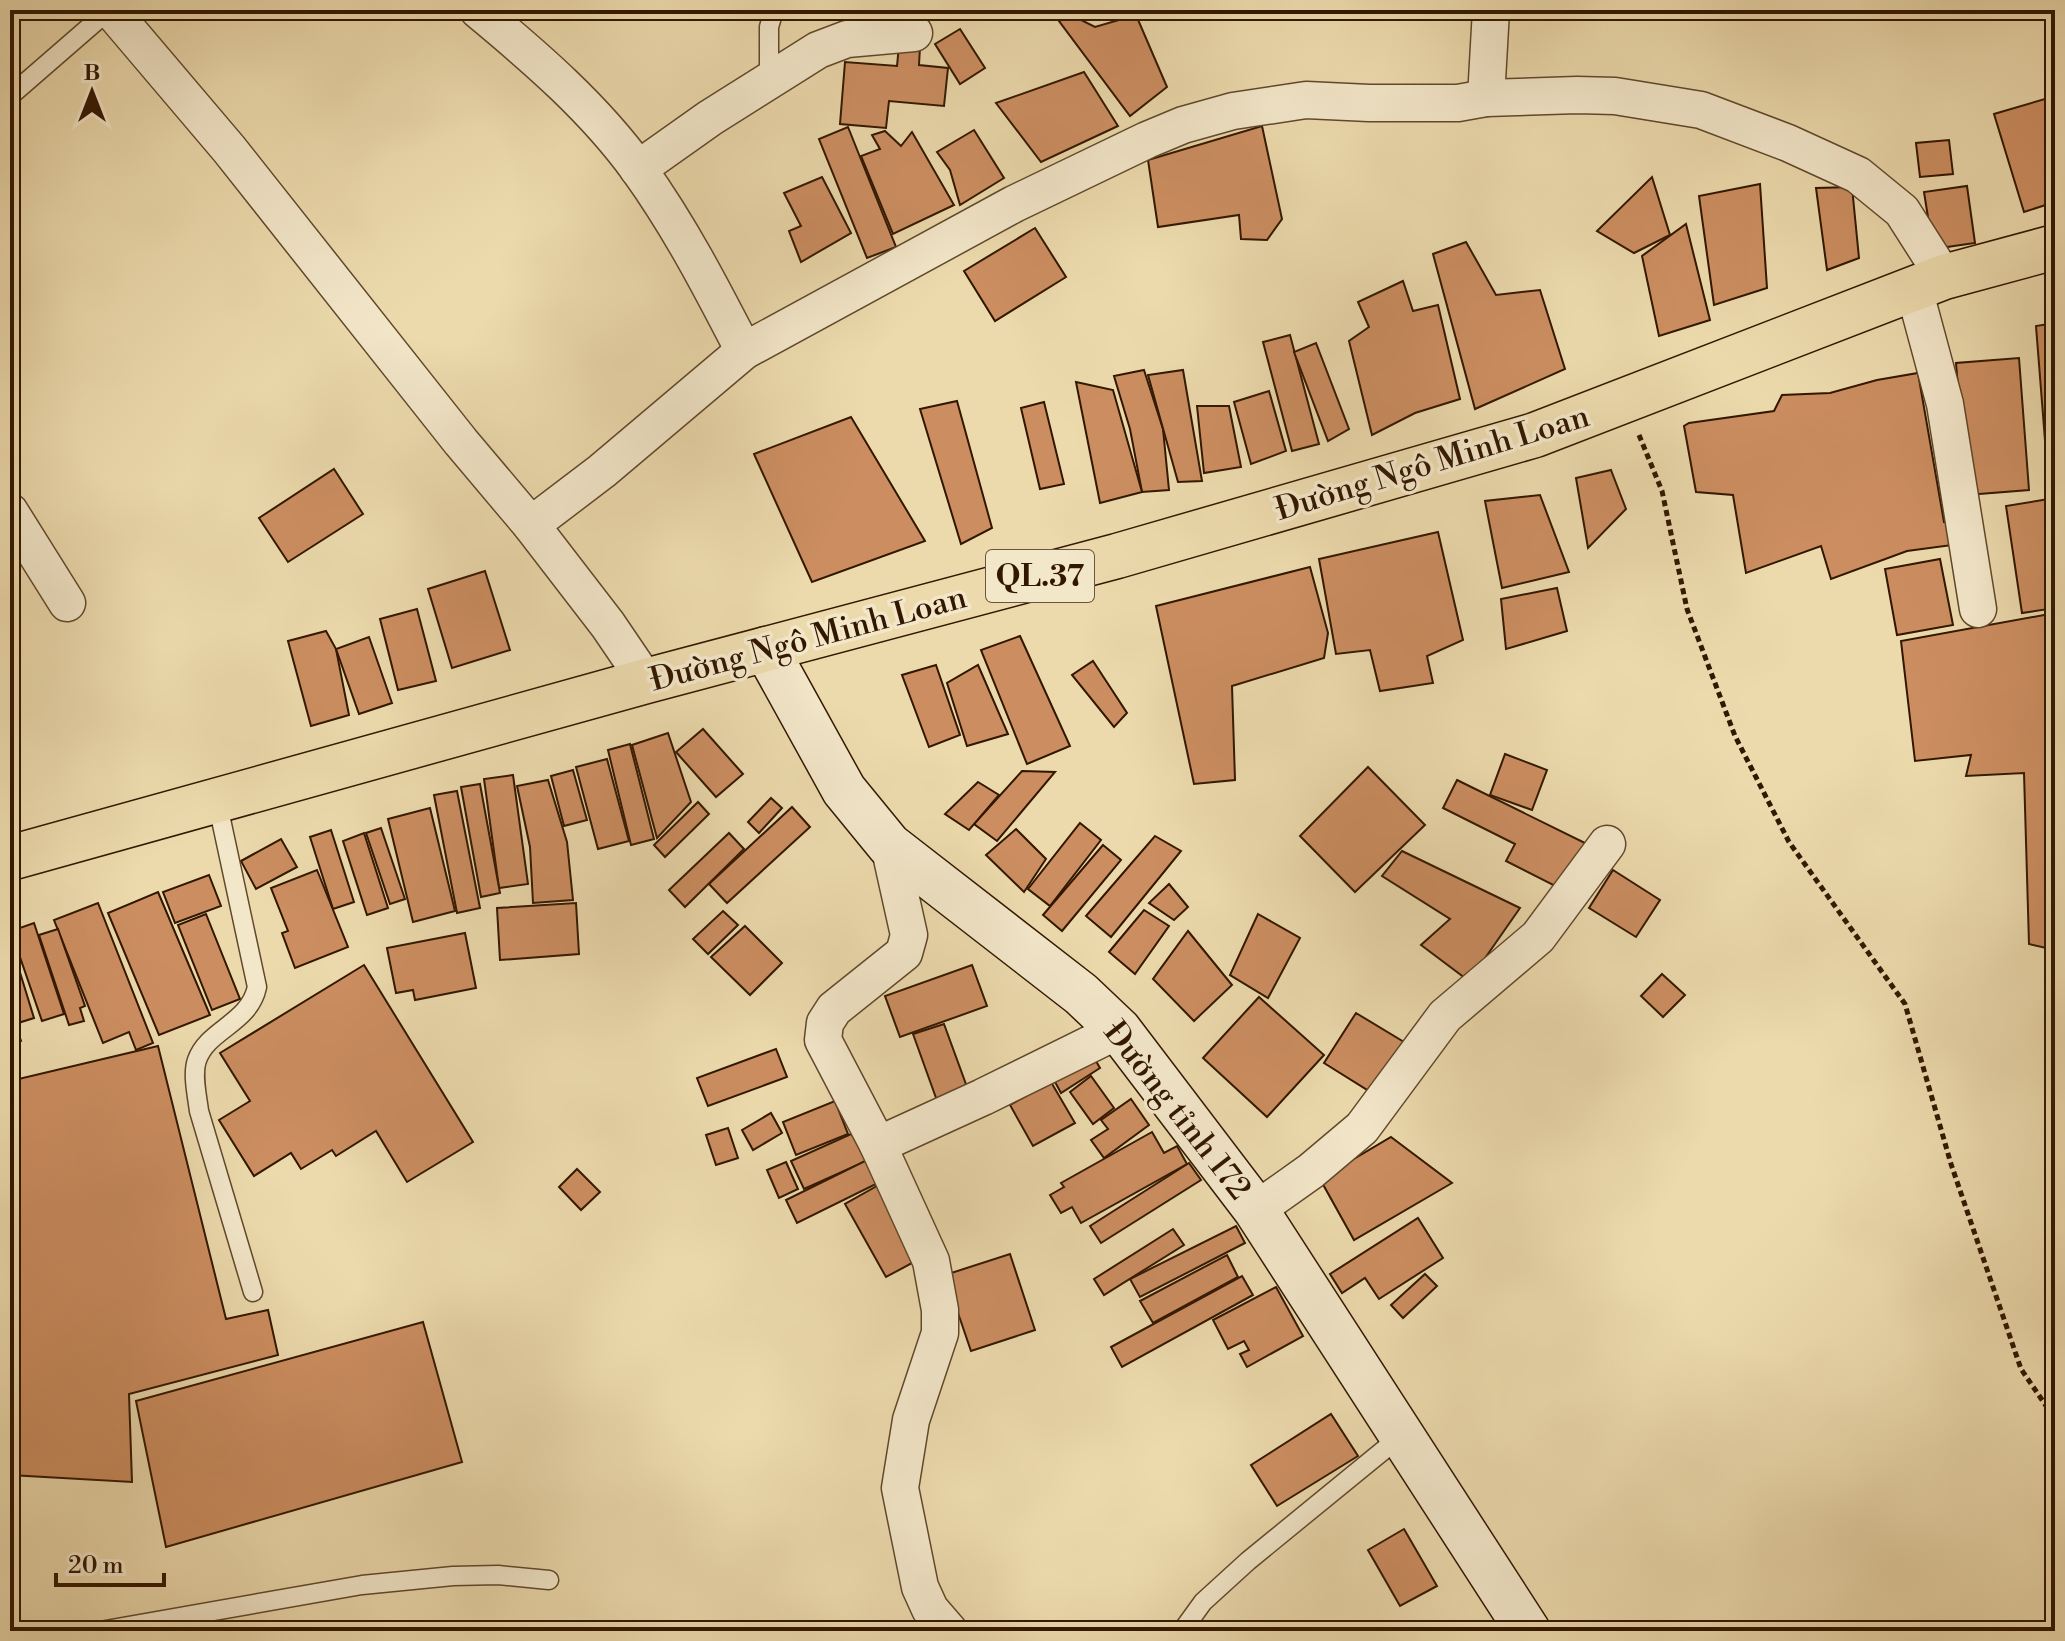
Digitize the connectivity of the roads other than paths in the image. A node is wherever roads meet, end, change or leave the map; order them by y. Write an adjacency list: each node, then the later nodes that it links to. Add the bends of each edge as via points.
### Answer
1 (110, 10): 7 (lane); 14 (street, via 229,149)
2 (478, 10): 9 (street, via 548,69)
3 (774, 10): 6 (lane)
4 (1491, 10): 8 (street)
5 (914, 33): 6 (street, via 847,39 818,50)
6 (769, 81): 9 (street)
7 (10, 96)
8 (1486, 98): 11 (street, via 1615,96 1701,110 1788,143 1858,175 1902,211); 12 (street, via 1458,103 1306,100 1183,125 1014,204)
9 (638, 169): 12 (street, via 704,273)
10 (2055, 247): 11 (highway, Đường Ngô Minh Loan / QL.37)
11 (1929, 283): 16 (street); 17 (highway, Đường Ngô Minh Loan / QL.37, via 1520,440 1117,556)
12 (744, 351): 14 (street)
13 (10, 512): 15 (street)
14 (531, 525): 18 (street)
15 (67, 603)
16 (1978, 609)
17 (766, 649): 18 (highway, Đường Ngô Minh Loan / QL.37); 21 (main road, Đường tỉnh 172, via 844,790)
18 (646, 681): 19 (highway, Đường Ngô Minh Loan / QL.37)
19 (217, 801): 22 (highway, Đường Ngô Minh Loan / QL.37); 26 (lane, via 257,987 251,1006 202,1049 196,1085 199,1111)
20 (1607, 844): 25 (street, via 1538,937 1445,1016 1362,1128)
21 (889, 845): 23 (main road, Đường tỉnh 172, via 1081,994); 24 (street, via 908,945 834,1009 823,1040)
22 (10, 858)
23 (1119, 1030): 24 (street); 25 (main road, Đường tỉnh 172)
24 (878, 1145): 30 (street, via 931,1261 940,1310 940,1333 911,1420 900,1488 920,1587)
25 (1256, 1210): 27 (main road, Đường tỉnh 172)
26 (253, 1292)
27 (1401, 1436): 31 (lane, via 1248,1561 1203,1602); 32 (main road, Đường tỉnh 172)
28 (549, 1580): 29 (lane, via 453,1576 362,1585)
29 (100, 1631)
30 (949, 1631)
31 (1182, 1631)
32 (1528, 1631)

